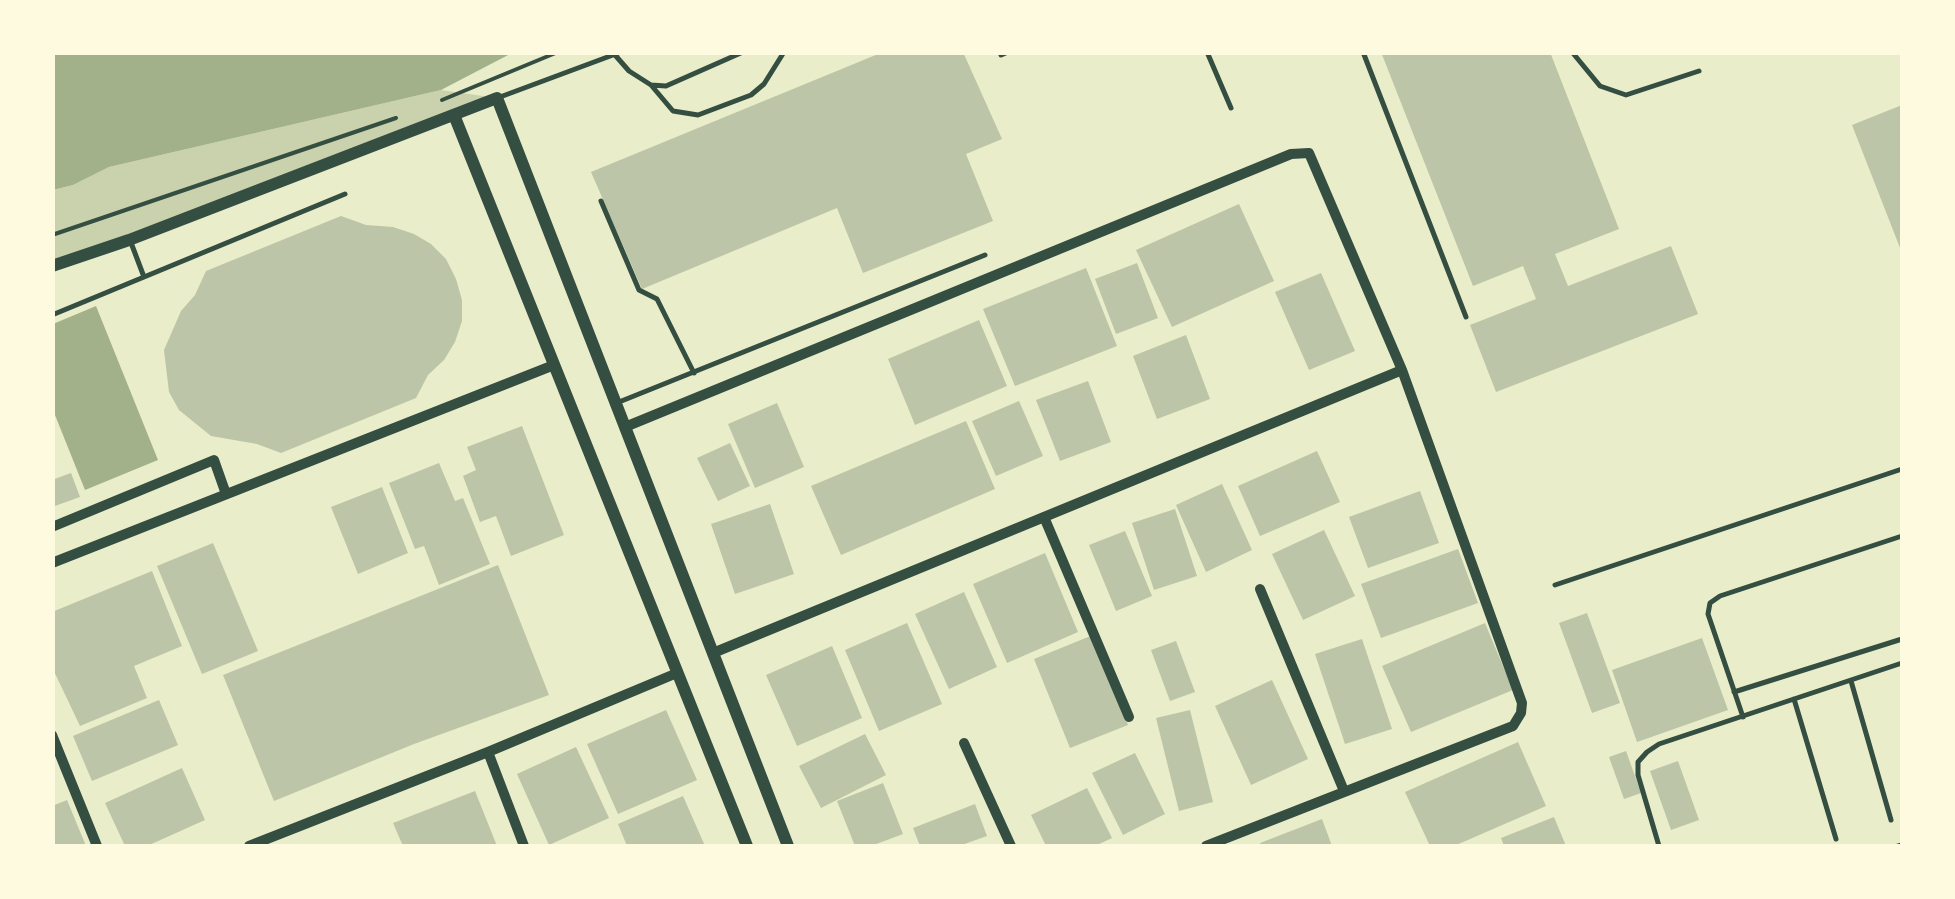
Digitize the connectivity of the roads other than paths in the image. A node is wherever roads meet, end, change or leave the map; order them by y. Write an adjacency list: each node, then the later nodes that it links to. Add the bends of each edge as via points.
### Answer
1 (744, 52): 8 (lane, via 666,86)
2 (784, 52): 8 (lane, via 750,95 698,115 673,111)
3 (1207, 52): 10 (lane)
4 (1363, 52): 19 (lane)
5 (1572, 52): 7 (lane, via 1600,86 1626,95)
6 (618, 54): 8 (lane, via 629,71); 9 (lane)
7 (1699, 71)
8 (652, 85)
9 (497, 98): 11 (street); 23 (street)
10 (1232, 108)
11 (454, 115): 14 (street); 20 (street)
12 (344, 194): 17 (lane)
13 (601, 201): 22 (lane, via 640,290 657,300)
14 (130, 240): 16 (street); 17 (lane)
15 (985, 255): 22 (lane)
16 (52, 266)
17 (144, 277): 18 (lane)
18 (52, 314)
19 (1466, 318)
20 (554, 365): 26 (street); 36 (street)
21 (1402, 370): 24 (street, via 1308,152); 27 (street); 45 (street, via 1521,713 1513,726)
22 (694, 373): 23 (lane)
23 (616, 403): 24 (street)
24 (625, 427): 34 (street)
25 (1902, 469): 31 (lane)
26 (226, 494): 28 (street, via 214,460); 30 (street)
27 (1044, 516): 34 (street); 40 (street)
28 (52, 527)
29 (1902, 536): 38 (lane, via 1710,603)
30 (52, 563)
31 (1555, 585)
32 (1260, 589): 45 (street)
33 (1902, 638): 38 (lane)
34 (713, 653): 52 (street)
35 (1902, 663): 37 (lane)
36 (677, 672): 44 (street); 51 (street)
37 (1852, 681): 39 (lane); 46 (lane)
38 (1734, 692): 41 (lane)
39 (1794, 699): 41 (lane); 47 (lane)
40 (1129, 717)
41 (1742, 717): 55 (lane, via 1659,744 1641,757 1638,775)
42 (52, 735): 48 (street)
43 (964, 743): 53 (street)
44 (488, 752): 49 (street); 50 (street)
45 (1344, 790): 54 (street)
46 (1891, 820)
47 (1836, 838)
48 (97, 846)
49 (249, 846)
50 (524, 846)
51 (746, 846)
52 (788, 846)
53 (1011, 846)
54 (1206, 846)
55 (1659, 846)

